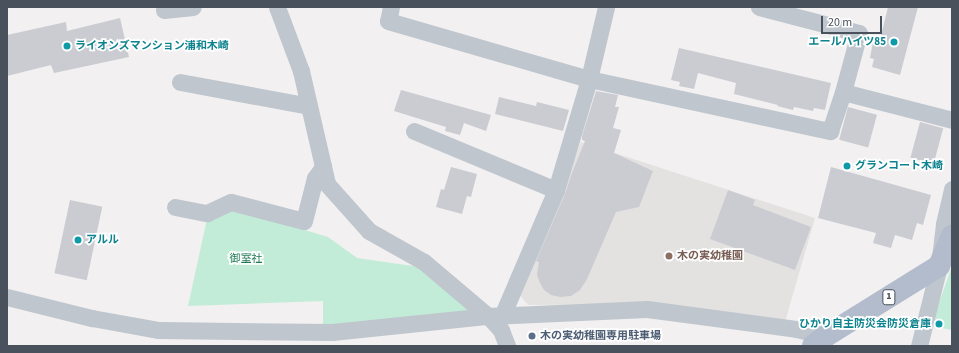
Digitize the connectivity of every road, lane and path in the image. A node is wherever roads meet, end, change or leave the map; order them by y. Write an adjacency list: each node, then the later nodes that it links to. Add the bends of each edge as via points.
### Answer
1 (193, 7): 6 (street)
2 (277, 7): 10 (street, via 301,71)
3 (391, 7): 7 (street, via 388,21)
4 (606, 7): 7 (street)
5 (759, 7): 9 (street, via 859,33)
6 (164, 10)
7 (589, 78): 9 (street, via 830,131); 15 (street)
8 (180, 82): 10 (street)
9 (843, 92): 11 (street)
10 (309, 106): 13 (street)
11 (952, 120)
12 (414, 131): 15 (street)
13 (323, 167): 16 (street, via 314,178 304,220 231,202 207,213); 20 (street, via 327,184 369,231 424,262)
14 (952, 189): 18 (street, via 944,224)
15 (556, 190): 20 (street)
16 (175, 206)
17 (951, 241): 18 (main road)
18 (939, 266): 23 (main road, 1); 25 (street)
19 (7, 297): 21 (street, via 92,318)
20 (495, 316): 22 (street); 23 (street, via 647,309 796,328); 24 (street)
21 (158, 338): 22 (street)
22 (332, 339)
23 (819, 341)
24 (507, 346)
25 (919, 346)

